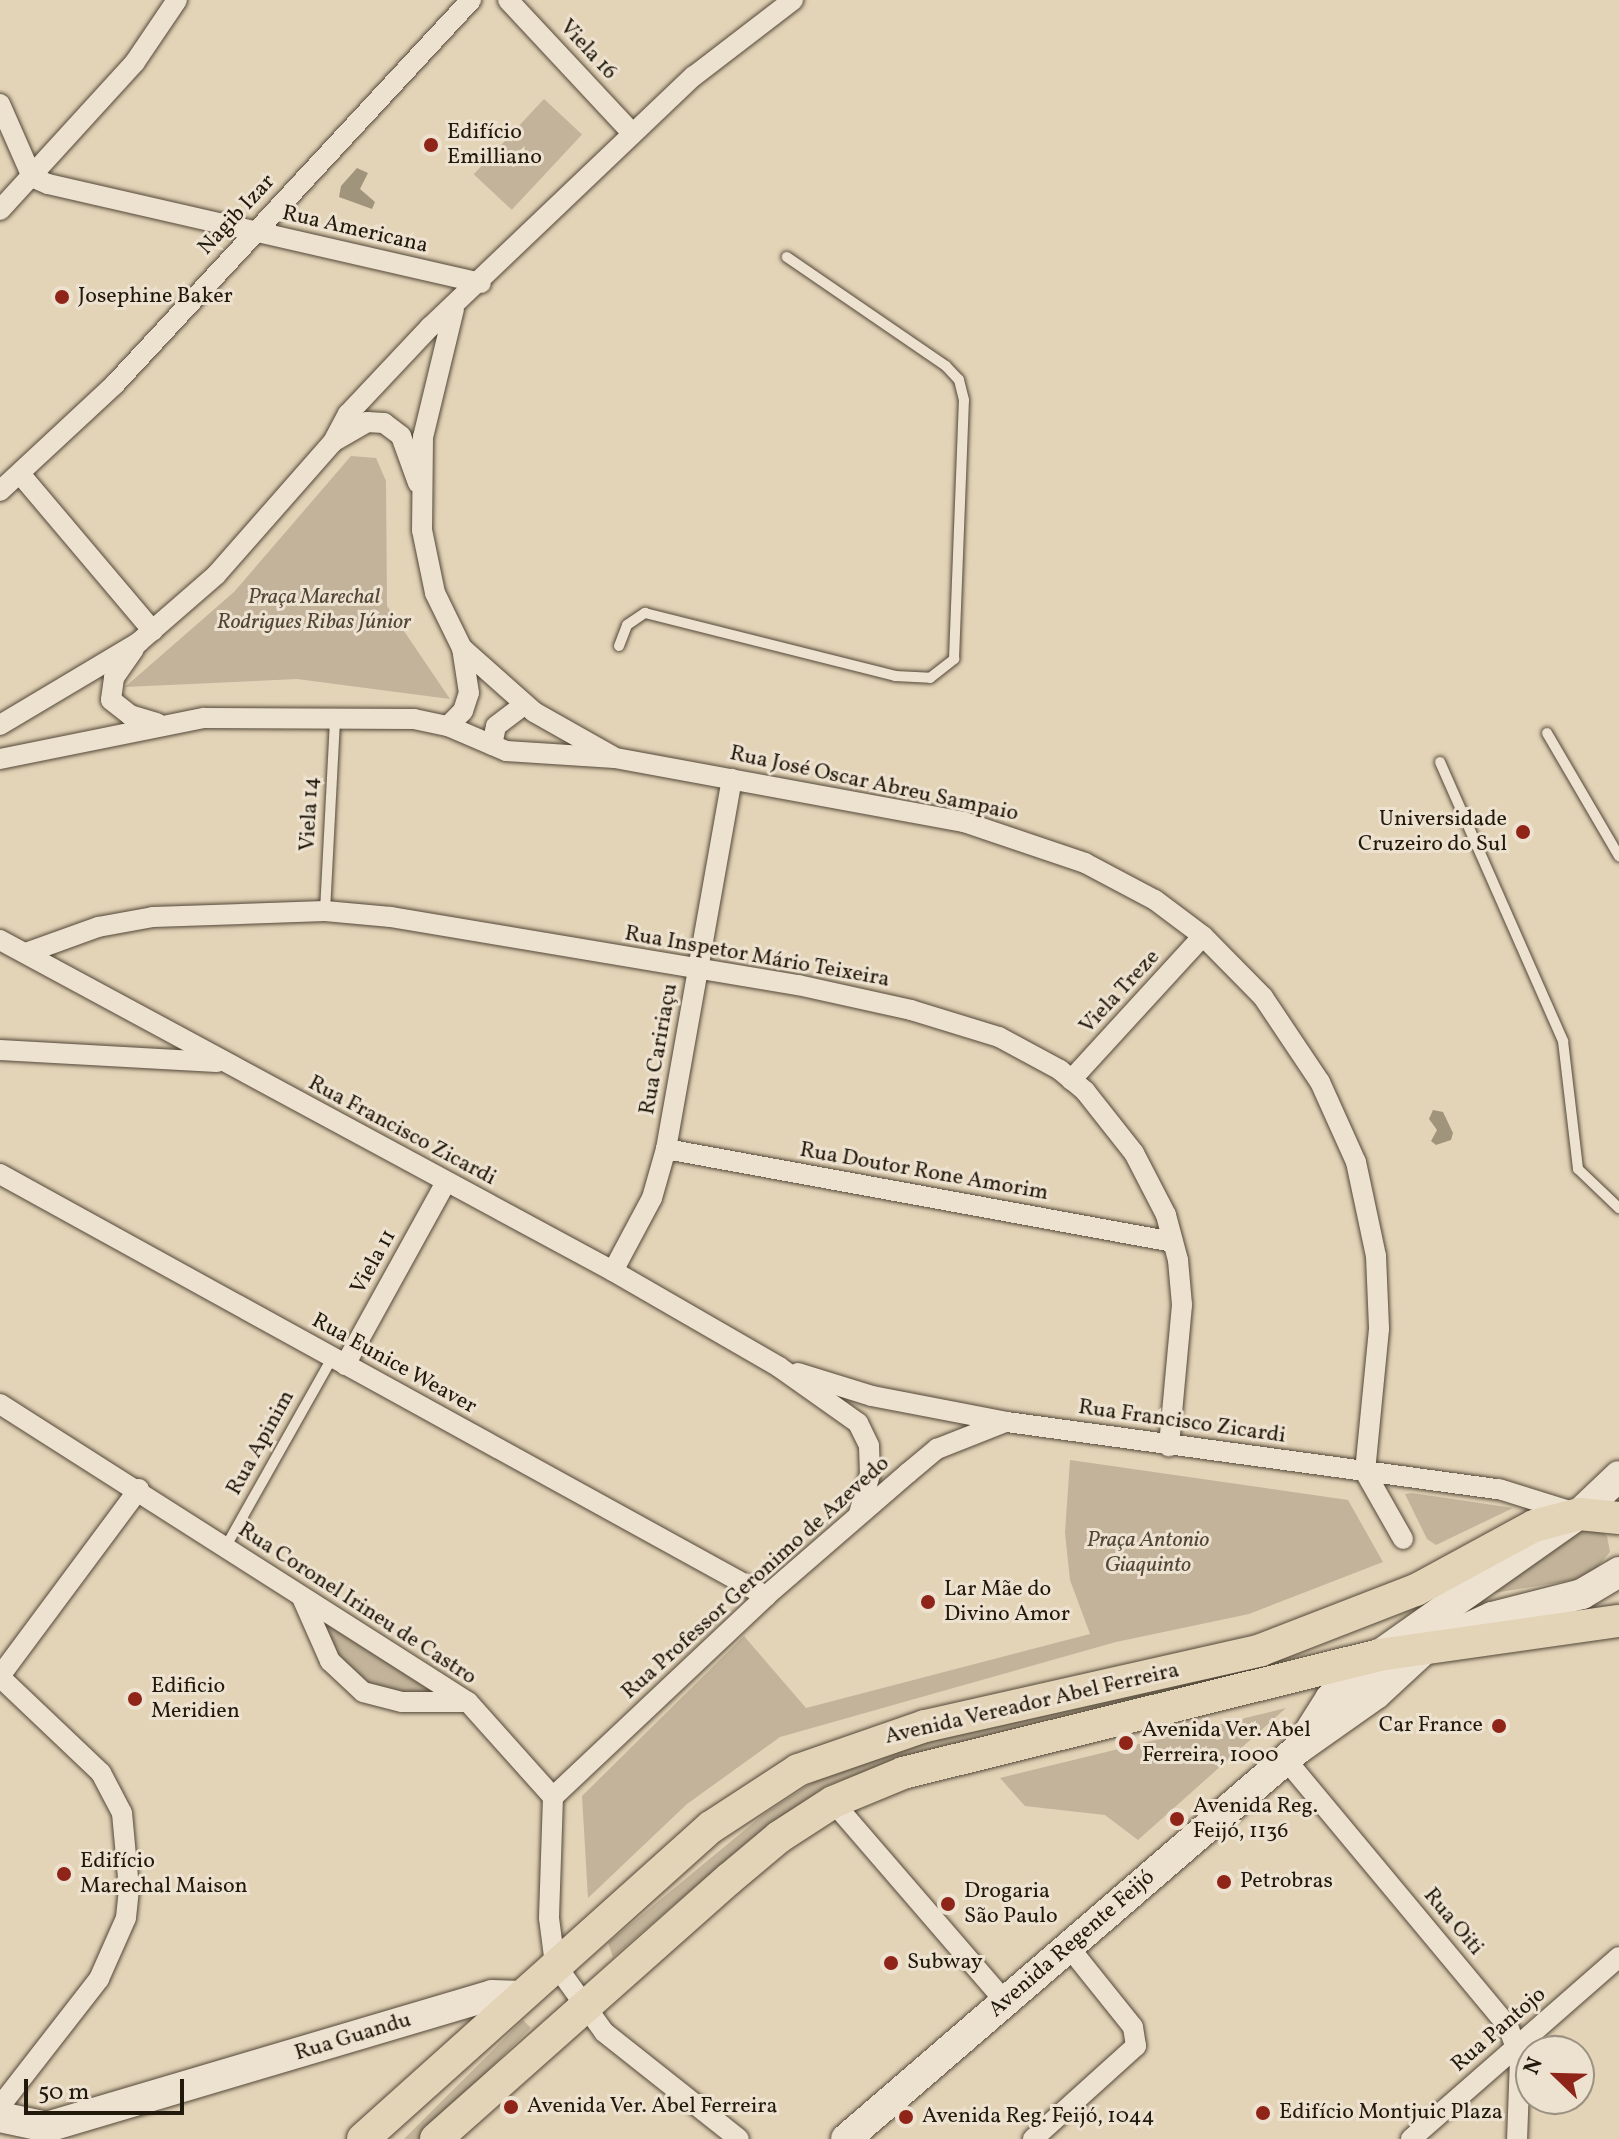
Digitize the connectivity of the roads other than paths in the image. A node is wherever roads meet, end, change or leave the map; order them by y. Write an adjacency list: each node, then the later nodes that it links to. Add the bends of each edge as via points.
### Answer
1 (177, 0): 7 (street, via 135,62)
2 (471, 0): 9 (street, Nagib Izar)
3 (508, 0): 6 (street, Viela 16)
4 (793, 0): 6 (street, via 694,76)
5 (0, 104): 7 (street)
6 (632, 133): 11 (street)
7 (32, 177): 8 (street); 9 (street, Rua Americana)
8 (0, 210)
9 (254, 231): 11 (street, Rua Americana); 14 (street, Nagib Izar, via 115,384)
10 (787, 257): 18 (lane, via 959,380 964,400 954,659 930,678 895,676 645,613 627,625)
11 (481, 283): 12 (street)
12 (454, 309): 13 (street, via 430,327 348,414); 16 (street, via 427,412)
13 (333, 442): 16 (street, via 367,422 384,423 401,436); 17 (street, via 216,575)
14 (21, 475): 15 (street, Nagib Izar); 17 (street)
15 (0, 491)
16 (423, 498): 19 (street, via 422,530 435,593)
17 (146, 637): 23 (street); 24 (street, via 114,678 111,700 130,715)
18 (619, 646)
19 (462, 648): 20 (street); 25 (street, via 469,693 463,711)
20 (525, 704): 22 (street); 27 (street, via 496,726)
21 (335, 718): 24 (street, Rua José Oscar Abreu Sampaio, via 204,718); 25 (street, Rua José Oscar Abreu Sampaio, via 414,719); 34 (lane, Viela 14)
22 (549, 721): 28 (street, via 548,745); 29 (street)
23 (0, 725)
24 (162, 725): 30 (street, Rua José Oscar Abreu Sampaio)
25 (448, 726): 27 (street, Rua José Oscar Abreu Sampaio)
26 (1547, 733): 33 (lane)
27 (492, 745): 28 (street, Rua José Oscar Abreu Sampaio)
28 (536, 754): 29 (street, Rua José Oscar Abreu Sampaio)
29 (615, 758): 32 (street, Rua José Oscar Abreu Sampaio)
30 (0, 759)
31 (1440, 762): 45 (lane, via 1563,1041 1578,1169)
32 (732, 779): 35 (street, Rua José Oscar Abreu Sampaio, via 964,822 1021,838 1155,900); 38 (street, Rua Caririaçu)
33 (1619, 856)
34 (325, 911): 37 (street, Rua Inspetor Mário Teixeira, via 153,917 98,927); 38 (street, Rua Inspetor Mário Teixeira, via 391,917)
35 (1203, 936): 41 (street, Viela Treze); 53 (street, Rua José Oscar Abreu Sampaio, via 1263,997 1298,1045 1356,1162 1376,1256 1379,1329)
36 (0, 940): 37 (street, Rua Francisco Zicardi)
37 (26, 953): 40 (street, Rua Francisco Zicardi)
38 (698, 969): 41 (street, Rua Inspetor Mário Teixeira, via 851,995 960,1023 1022,1049); 42 (street, Rua Caririaçu)
39 (0, 1050): 40 (street)
40 (221, 1062): 44 (street, Rua Francisco Zicardi)
41 (1071, 1080): 46 (street, Rua Inspetor Mário Teixeira, via 1134,1153 1166,1215)
42 (666, 1149): 46 (street, Rua Doutor Rone Amorim); 47 (street, Rua Caririaçu, via 652,1198)
43 (0, 1174): 48 (street, Rua Eunice Weaver)
44 (446, 1182): 47 (street, Rua Francisco Zicardi); 48 (street, Viela 11)
45 (1619, 1208)
46 (1173, 1242): 52 (street, Rua Inspetor Mário Teixeira, via 1182,1305)
47 (613, 1271): 49 (street, Rua Francisco Zicardi)
48 (339, 1361): 60 (lane, Rua Apinim); 62 (street, Rua Eunice Weaver)
49 (779, 1367): 51 (street, Rua Francisco Zicardi, via 872,1396); 56 (street, Rua Francisco Zicardi, via 858,1423 869,1446 870,1474)
50 (0, 1404): 55 (street, Rua Coronel Irineu de Castro)
51 (1007, 1422): 52 (street, Rua Francisco Zicardi); 56 (street, Rua Professor Geronimo de Azevedo, via 937,1449)
52 (1169, 1446): 53 (street, Rua Francisco Zicardi)
53 (1365, 1472): 57 (street, Rua Francisco Zicardi, via 1528,1494); 59 (street)
54 (1619, 1476): 57 (main road, Avenida Regente Feijó)
55 (139, 1489): 60 (street, Rua Coronel Irineu de Castro); 67 (street)
56 (859, 1514): 62 (street, Rua Professor Geronimo de Azevedo)
57 (1579, 1514): 58 (main road, Avenida Vereador Abel Ferreira); 66 (main road, Avenida Regente Feijó); 74 (main road, Avenida Vereador Abel Ferreira, via 1534,1526 1416,1590 1282,1644 925,1726 798,1770 711,1827)
58 (1619, 1518)
59 (1403, 1539)
60 (225, 1548): 63 (street, Rua Coronel Irineu de Castro)
61 (1619, 1572): 65 (main road, Avenida Regente Feijó, via 1582,1594 1492,1617)
62 (766, 1596): 70 (street, Rua Professor Geronimo de Azevedo)
63 (303, 1600): 68 (street, Rua Coronel Irineu de Castro); 68 (street, via 330,1661 363,1692 402,1702)
64 (1619, 1621): 65 (main road, Avenida Vereador Abel Ferreira)
65 (1428, 1646): 66 (main road, Avenida Vereador Abel Ferreira); 69 (main road, Avenida Regente Feijó, via 1376,1694)
66 (1379, 1655): 69 (main road, Avenida Regente Feijó, via 1330,1699); 71 (main road, Avenida Vereador Abel Ferreira, via 903,1773)
67 (0, 1677): 81 (street, via 101,1773 122,1813 129,1889 126,1918 99,1979)
68 (468, 1702): 70 (street, Rua Coronel Irineu de Castro)
69 (1292, 1755): 72 (main road, Avenida Regente Feijó); 79 (street, Rua Oiti, via 1500,2015)
70 (553, 1797): 74 (street, via 549,1918)
71 (833, 1802): 76 (street); 77 (main road, Avenida Vereador Abel Ferreira, via 779,1837)
72 (1069, 1947): 76 (main road, Avenida Regente Feijó); 88 (street, via 1133,2027 1136,2046)
73 (1619, 1957): 78 (street, Rua Pantojo)
74 (555, 1964): 75 (main road, Avenida Vereador Abel Ferreira); 77 (street)
75 (521, 1996): 83 (main road, Rua Guandu, via 492,1995 47,2127); 84 (main road, Avenida Vereador Abel Ferreira)
76 (1005, 2001): 87 (main road, Avenida Regente Feijó)
77 (585, 2006): 85 (main road, Avenida Vereador Abel Ferreira); 86 (street, via 604,2032)
78 (1530, 2035)
79 (1515, 2041)
80 (1515, 2049): 89 (street, Rua Pantojo)
81 (0, 2106)
82 (1517, 2115): 90 (street)
83 (0, 2117)
84 (363, 2139)
85 (436, 2139)
86 (739, 2139)
87 (846, 2139)
88 (1033, 2139)
89 (1411, 2139)
90 (1517, 2139)

